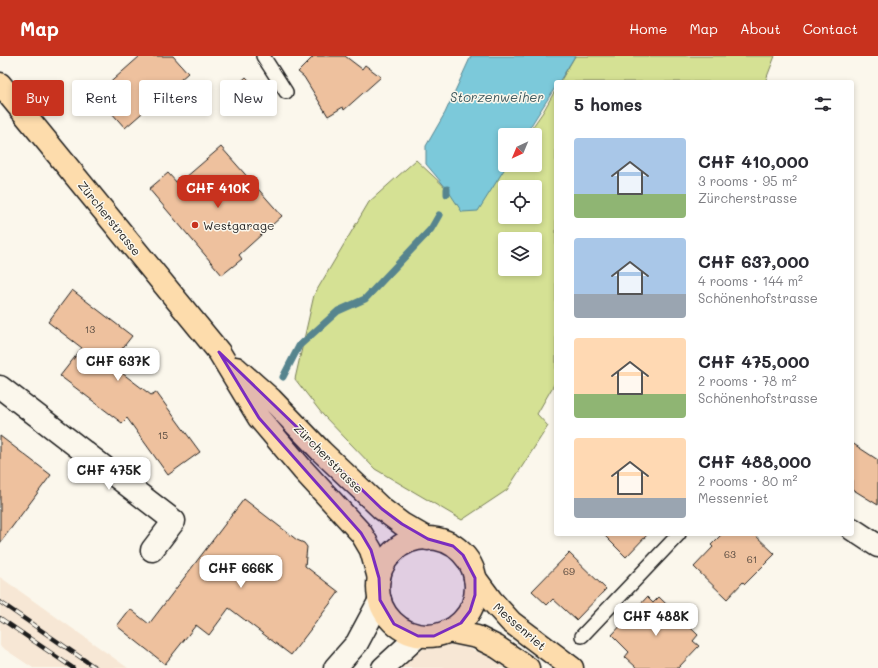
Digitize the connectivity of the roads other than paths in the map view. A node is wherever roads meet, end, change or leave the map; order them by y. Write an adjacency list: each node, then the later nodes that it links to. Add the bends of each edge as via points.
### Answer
1 (263, 56): 3 (lane)
2 (0, 84): 4 (main road, Zürcherstrasse)
3 (286, 92)
4 (219, 352): 8 (main road, Zürcherstrasse, via 271,399 320,451 382,510); 11 (main road, Zürcherstrasse, via 259,418 361,533 371,550)
5 (0, 387): 10 (street, via 174,521)
6 (854, 530): 9 (street)
7 (677, 536): 16 (lane)
8 (428, 539): 11 (main road, Messenriet, via 402,545 383,565); 12 (main road, Messenriet, via 441,541 458,550 470,566)
9 (878, 546)
10 (152, 550)
11 (379, 578): 13 (main road, Messenriet)
12 (474, 578): 14 (main road, Messenriet, via 475,595 470,611 461,623); 20 (main road, Messenriet, via 511,622)
13 (380, 600): 15 (main road, Messenriet, via 385,613 394,624); 17 (street, via 357,643)
14 (448, 632): 15 (main road, Messenriet, via 434,636); 19 (main road, Messenriet, via 477,637 497,646)
15 (418, 636): 18 (street)
16 (582, 636)
17 (335, 668)
18 (383, 668)
19 (528, 668)
20 (572, 668)

